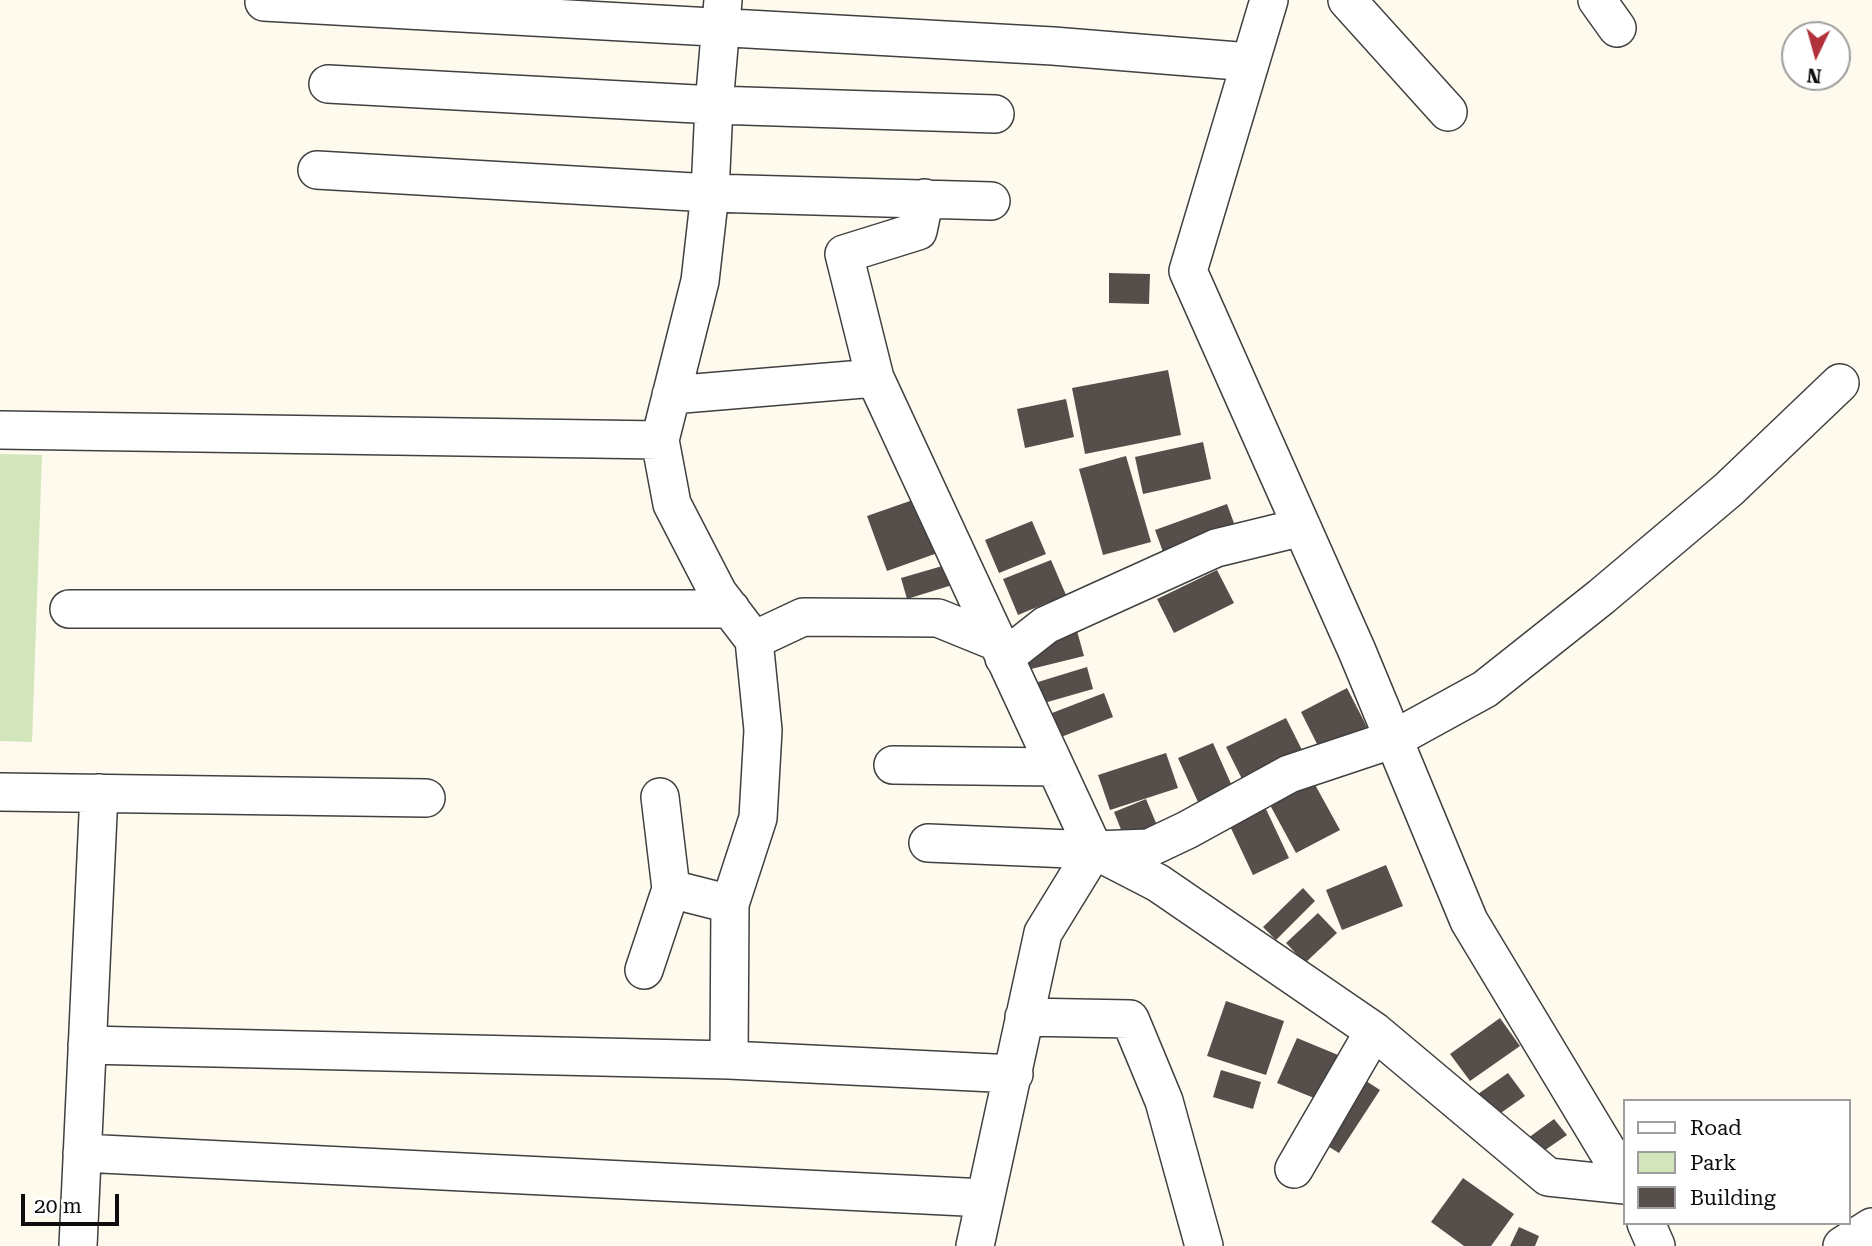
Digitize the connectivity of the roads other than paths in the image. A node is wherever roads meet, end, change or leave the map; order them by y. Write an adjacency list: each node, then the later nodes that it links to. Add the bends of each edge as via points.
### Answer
1 (1269, 0): 5 (street)
2 (264, 2): 4 (street)
3 (1355, 2): 8 (street)
4 (722, 13): 5 (street); 7 (street)
5 (1250, 62): 19 (street, via 1188,271)
6 (328, 84): 7 (street)
7 (714, 104): 9 (street); 11 (street)
8 (1448, 112)
9 (995, 114)
10 (317, 170): 11 (street)
11 (709, 193): 12 (street); 16 (street, via 700,281)
12 (925, 198): 13 (street); 14 (street, via 918,231 844,254)
13 (990, 201)
14 (875, 378): 16 (street); 23 (street)
15 (1840, 383): 24 (street, via 1729,488 1601,597 1485,689)
16 (671, 395): 18 (street)
17 (0, 430): 18 (street)
18 (660, 440): 21 (street, via 672,504)
19 (1302, 527): 23 (street, via 1216,548); 24 (street)
20 (69, 609): 21 (street)
21 (731, 609): 22 (street)
22 (754, 640): 23 (street, via 803,617 938,618); 34 (street, via 763,730 758,817)
23 (1001, 650): 26 (street)
24 (1394, 739): 32 (street, via 1289,774 1149,848); 43 (street, via 1469,921)
25 (893, 765): 26 (street)
26 (1055, 767): 32 (street)
27 (0, 792): 28 (street)
28 (99, 793): 30 (street); 38 (street)
29 (660, 797): 33 (street)
30 (426, 798)
31 (928, 843): 32 (street)
32 (1094, 850): 36 (street, via 1043,933); 37 (street, via 1158,883)
33 (671, 889): 34 (street); 35 (street)
34 (730, 904): 39 (street)
35 (644, 970)
36 (1024, 1017): 40 (street); 50 (street, via 1130,1019 1164,1101)
37 (1374, 1031): 42 (street); 44 (street, via 1548,1177)
38 (87, 1045): 39 (street); 41 (street)
39 (729, 1060): 40 (street)
40 (1014, 1074): 45 (street)
41 (82, 1153): 45 (street); 48 (street)
42 (1294, 1169)
43 (1624, 1181)
44 (1624, 1183)
45 (985, 1198): 49 (street)
46 (1647, 1225): 51 (street)
47 (1872, 1227): 52 (street)
48 (78, 1246)
49 (975, 1246)
50 (1203, 1246)
51 (1656, 1246)
52 (1842, 1246)

